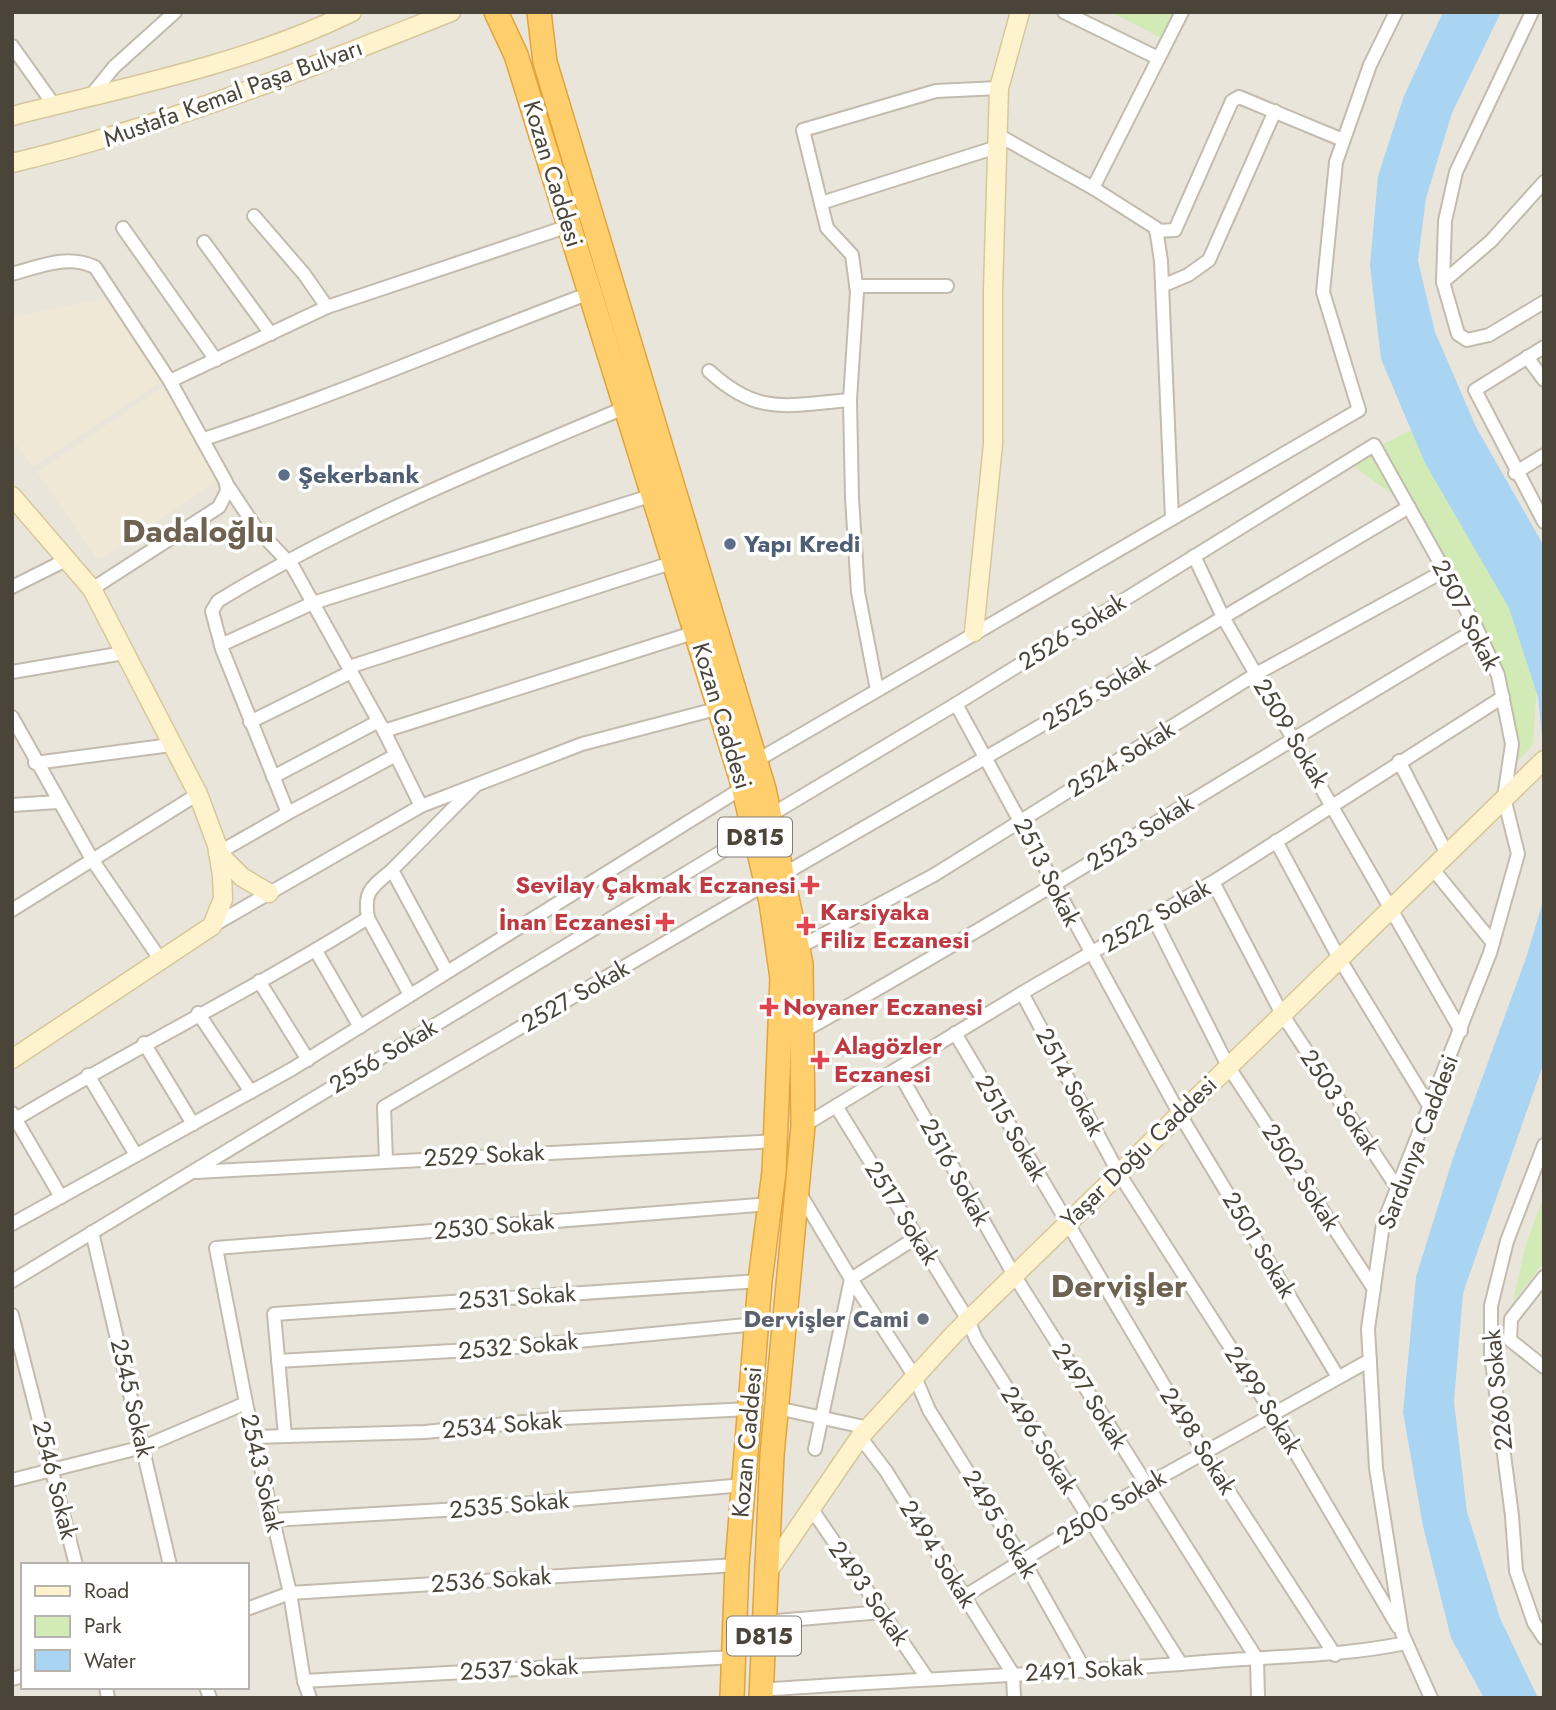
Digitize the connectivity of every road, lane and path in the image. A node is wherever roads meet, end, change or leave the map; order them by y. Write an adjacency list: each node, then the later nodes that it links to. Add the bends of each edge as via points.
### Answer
1 (352, 12): 14 (main road, Mustafa Kemal Paşa Bulvarı, via 286,39)
2 (451, 12): 20 (main road, Mustafa Kemal Paşa Bulvarı, via 265,85 82,146)
3 (496, 12): 25 (highway, Kozan Caddesi / D815, via 516,55)
4 (538, 12): 85 (highway, Kozan Caddesi / D815, via 545,62)
5 (1020, 12): 13 (main road)
6 (1064, 12): 12 (street)
7 (1182, 12): 12 (street)
8 (1396, 12): 18 (street, via 1370,65)
9 (1532, 12): 30 (street, via 1456,172 1445,221)
10 (173, 13): 14 (street, via 114,67)
11 (12, 46): 15 (street)
12 (1158, 58): 22 (street)
13 (999, 88): 19 (main road); 23 (street, via 936,91 803,130)
14 (89, 98): 15 (main road, Mustafa Kemal Paşa Bulvarı)
15 (54, 105): 17 (main road, Mustafa Kemal Paşa Bulvarı)
16 (1275, 111): 18 (street); 27 (street, via 1239,97 1233,101 1175,230); 33 (street, via 1209,260)
17 (12, 116)
18 (1343, 140): 54 (street, via 1336,162 1323,292 1359,410)
19 (998, 141): 22 (street); 23 (street); 67 (main road, via 993,444)
20 (12, 163)
21 (1544, 183): 30 (street, via 1491,241)
22 (1093, 188): 27 (street)
23 (821, 203): 31 (street, via 827,229 852,255)
24 (254, 216): 36 (street)
25 (569, 226): 34 (highway, Kozan Caddesi / D815); 36 (street)
26 (123, 228): 40 (street)
27 (1156, 231): 33 (street)
28 (204, 242): 37 (street)
29 (12, 274): 43 (street, via 65,260 79,260 95,268)
30 (1443, 282): 35 (street, via 1458,334 1466,340 1489,335)
31 (856, 286): 32 (street); 44 (street)
32 (947, 286)
33 (1162, 286): 54 (street)
34 (590, 293): 45 (highway, Kozan Caddesi / D815); 46 (street, via 333,394)
35 (1544, 302)
36 (327, 307): 37 (street)
37 (271, 334): 40 (street)
38 (1544, 347): 39 (street)
39 (1527, 357): 42 (street); 49 (street, via 1475,390)
40 (216, 359): 43 (street)
41 (709, 371): 44 (street, via 730,391 755,403 776,406)
42 (1544, 380)
43 (170, 381): 46 (street)
44 (850, 400): 73 (street, via 858,592)
45 (624, 408): 51 (highway, Kozan Caddesi / D815); 58 (street)
46 (204, 439): 50 (street)
47 (1374, 444): 53 (street, 2507 Sokak); 56 (street, 2526 Sokak)
48 (1544, 455): 49 (street)
49 (1516, 473): 55 (street)
50 (226, 482): 58 (street); 62 (street, via 219,507)
51 (653, 495): 59 (highway, Kozan Caddesi / D815); 63 (street)
52 (12, 496): 57 (main road)
53 (1409, 507): 60 (street, 2507 Sokak); 64 (street, 2525 Sokak)
54 (1172, 518): 67 (street)
55 (1544, 522)
56 (1194, 556): 64 (street, 2509 Sokak); 75 (street, 2526 Sokak)
57 (66, 560): 61 (street); 62 (main road)
58 (284, 561): 63 (street); 68 (street, via 218,601 212,611)
59 (674, 562): 66 (highway, Kozan Caddesi / D815); 70 (street)
60 (1444, 571): 65 (street, 2507 Sokak); 72 (street, 2524 Sokak)
61 (12, 587)
62 (92, 589): 69 (main road)
63 (313, 603): 68 (street); 70 (street)
64 (1223, 617): 72 (street, 2509 Sokak); 83 (street, 2525 Sokak)
65 (1477, 629): 74 (street, 2507 Sokak); 80 (street, 2523 Sokak)
66 (696, 632): 76 (highway, Kozan Caddesi / D815); 79 (street)
67 (974, 632): 73 (street)
68 (221, 645): 78 (street)
69 (124, 653): 71 (street); 81 (main road)
70 (350, 670): 78 (street); 79 (street)
71 (12, 672)
72 (1256, 674): 80 (street, 2509 Sokak); 98 (street, 2524 Sokak)
73 (877, 690): 85 (street)
74 (1503, 697): 86 (street, 2522 Sokak); 92 (street, 2507 Sokak, via 1512,744)
75 (956, 704): 83 (street, 2513 Sokak); 99 (street, 2526 Sokak)
76 (720, 708): 89 (street, via 582,744); 90 (highway, Kozan Caddesi / D815)
77 (12, 717): 87 (street)
78 (250, 722): 88 (street)
79 (381, 726): 82 (street); 88 (street)
80 (1293, 737): 95 (street, 2509 Sokak); 108 (street, 2523 Sokak)
81 (172, 745): 87 (street); 91 (main road)
82 (396, 755): 96 (street); 97 (street)
83 (984, 759): 98 (street, 2513 Sokak); 106 (street, 2525 Sokak)
84 (1544, 760): 92 (main road, Yaşar Doğu Caddesi)
85 (756, 761): 99 (highway, Kozan Caddesi / D815)
86 (1398, 761): 95 (street, 2522 Sokak); 102 (street)
87 (35, 762): 93 (street)
88 (273, 777): 97 (street)
89 (477, 783): 96 (street); 105 (street)
90 (744, 787): 99 (highway, Kozan Caddesi / D815); 121 (street)
91 (198, 794): 101 (main road); 103 (street)
92 (1504, 798): 102 (main road, Yaşar Doğu Caddesi); 115 (street, Sardunya Caddesi, via 1518,854)
93 (58, 802): 94 (street); 103 (street)
94 (12, 805)
95 (1333, 805): 100 (street, 2522 Sokak); 110 (street, 2509 Sokak)
96 (421, 806): 109 (street)
97 (288, 813): 101 (street)
98 (1021, 821): 108 (street, 2513 Sokak); 116 (street, 2524 Sokak, via 934,875)
99 (762, 824): 106 (highway, Kozan Caddesi / D815); 148 (street, 2556 Sokak)
100 (1276, 841): 107 (street, 2522 Sokak); 119 (street)
101 (218, 853): 109 (main road, via 242,877); 114 (main road, via 223,899)
102 (1447, 853): 104 (main road, Yaşar Doğu Caddesi)
103 (93, 861): 111 (street); 120 (street)
104 (1432, 868): 110 (main road, Yaşar Doğu Caddesi); 115 (street)
105 (392, 870): 113 (street, via 365,901); 121 (street)
106 (774, 879): 116 (highway, Kozan Caddesi / D815); 144 (highway, Kozan Caddesi / D815, via 782,978); 147 (street, 2527 Sokak, via 384,1107)
107 (1213, 882): 112 (street, 2522 Sokak); 126 (street, 2503 Sokak)
108 (1052, 886): 118 (street, 2513 Sokak); 129 (street, 2523 Sokak)
109 (269, 893): 114 (street)
110 (1391, 908): 119 (main road, Yaşar Doğu Caddesi); 128 (street, 2509 Sokak)
111 (12, 910)
112 (1153, 917): 118 (street, 2522 Sokak); 134 (street, 2502 Sokak)
113 (368, 918): 117 (street); 124 (street)
114 (212, 926): 120 (main road)
115 (1493, 943): 128 (street, Sardunya Caddesi)
116 (798, 948): 129 (highway, Kozan Caddesi / D815)
117 (316, 951): 122 (street); 127 (street)
118 (1090, 955): 123 (street, 2522 Sokak); 140 (street, 2513 Sokak)
119 (1339, 958): 126 (main road, Yaşar Doğu Caddesi); 139 (street)
120 (160, 959): 132 (main road)
121 (447, 972): 124 (street)
122 (260, 981): 125 (street); 133 (street)
123 (1022, 993): 130 (street, 2522 Sokak); 149 (street, 2514 Sokak)
124 (410, 995): 127 (street)
125 (198, 1013): 131 (street); 137 (street)
126 (1282, 1014): 134 (main road, Yaşar Doğu Caddesi); 151 (street, 2503 Sokak)
127 (360, 1027): 133 (street)
128 (1461, 1031): 139 (street, Sardunya Caddesi)
129 (802, 1032): 143 (highway, Kozan Caddesi / D815)
130 (956, 1033): 135 (street, 2522 Sokak); 154 (street, 2515 Sokak)
131 (145, 1044): 136 (street); 142 (street)
132 (12, 1059)
133 (308, 1059): 137 (street)
134 (1228, 1066): 140 (main road, Yaşar Doğu Caddesi); 164 (street, 2502 Sokak)
135 (897, 1069): 138 (street, 2522 Sokak); 159 (street, 2516 Sokak)
136 (88, 1075): 141 (street); 146 (street)
137 (251, 1092): 142 (street)
138 (836, 1106): 143 (street, 2522 Sokak); 157 (street, 2517 Sokak)
139 (1431, 1109): 151 (street, Sardunya Caddesi)
140 (1179, 1113): 149 (main road, Yaşar Doğu Caddesi); 172 (street, 2501 Sokak)
141 (14, 1116): 152 (street)
142 (193, 1124): 146 (street)
143 (803, 1126): 150 (highway, Kozan Caddesi / D815)
144 (776, 1141): 147 (street, 2529 Sokak); 153 (highway, Kozan Caddesi / D815)
145 (1544, 1145): 201 (street, 2260 Sokak, via 1504,1254 1491,1306 1491,1354 1516,1571 1534,1623)
146 (136, 1155): 152 (street)
147 (386, 1160): 148 (street, 2529 Sokak)
148 (192, 1172): 156 (street, 2556 Sokak)
149 (1118, 1172): 154 (main road, Yaşar Doğu Caddesi); 176 (street, 2499 Sokak)
150 (797, 1189): 161 (street, 2495 Sokak); 174 (highway, Kozan Caddesi / D815)
151 (1398, 1189): 164 (street, Sardunya Caddesi, via 1383,1224)
152 (61, 1197): 155 (street)
153 (771, 1204): 158 (street, 2530 Sokak); 163 (highway, Kozan Caddesi / D815)
154 (1066, 1223): 159 (main road, Yaşar Doğu Caddesi); 183 (street, 2498 Sokak)
155 (12, 1224)
156 (92, 1232): 162 (street, 2556 Sokak); 181 (street, 2545 Sokak)
157 (917, 1237): 161 (street); 166 (street, 2517 Sokak)
158 (216, 1248): 173 (street, 2543 Sokak)
159 (1014, 1275): 166 (main road, Yaşar Doğu Caddesi); 187 (street, 2497 Sokak)
160 (1544, 1277): 170 (street, via 1511,1319 1510,1340)
161 (851, 1279): 171 (street, 2495 Sokak); 177 (street)
162 (12, 1281)
163 (760, 1281): 167 (highway, Kozan Caddesi / D815); 169 (street, 2531 Sokak, via 275,1314)
164 (1374, 1289): 168 (street, Sardunya Caddesi, via 1368,1329)
165 (12, 1315): 184 (street, 2546 Sokak)
166 (968, 1320): 171 (main road, Yaşar Doğu Caddesi); 190 (street, 2496 Sokak)
167 (757, 1324): 169 (street, 2532 Sokak, via 505,1348); 175 (highway, Kozan Caddesi / D815)
168 (1370, 1360): 172 (street, 2500 Sokak); 202 (street, Sardunya Caddesi, via 1377,1468)
169 (278, 1361): 179 (street)
170 (1544, 1367)
171 (915, 1377): 178 (main road, Yaşar Doğu Caddesi); 191 (street, 2495 Sokak, via 929,1410)
172 (1338, 1377): 176 (street, 2500 Sokak)
173 (246, 1403): 180 (street, 2543 Sokak); 181 (street)
174 (777, 1408): 177 (street); 195 (highway, Kozan Caddesi / D815)
175 (750, 1409): 179 (street, 2534 Sokak, via 564,1418 425,1432); 186 (highway, Kozan Caddesi / D815)
176 (1273, 1414): 183 (street, 2500 Sokak); 202 (street, 2499 Sokak)
177 (821, 1418): 178 (street); 182 (street)
178 (864, 1432): 188 (main road, Yaşar Doğu Caddesi); 197 (street, 2494 Sokak)
179 (285, 1436): 180 (street, 2534 Sokak)
180 (254, 1437): 189 (street, 2543 Sokak)
181 (143, 1447): 184 (street); 193 (street, 2545 Sokak)
182 (815, 1449)
183 (1204, 1453): 187 (street, 2500 Sokak); 203 (street, 2498 Sokak)
184 (53, 1469): 185 (street); 192 (street, 2546 Sokak)
185 (12, 1480)
186 (745, 1485): 189 (street, 2535 Sokak); 194 (highway, Kozan Caddesi / D815)
187 (1146, 1486): 190 (street, 2500 Sokak); 205 (street, 2497 Sokak)
188 (811, 1508): 195 (main road, Yaşar Doğu Caddesi); 199 (street, 2493 Sokak)
189 (273, 1520): 196 (street, 2543 Sokak)
190 (1089, 1520): 191 (street, 2500 Sokak); 206 (street, 2496 Sokak)
191 (1023, 1560): 197 (street, 2500 Sokak); 207 (street, 2495 Sokak)
192 (76, 1563)
193 (170, 1563)
194 (738, 1563): 195 (highway, via 758,1548); 196 (street, 2536 Sokak); 204 (highway, Kozan Caddesi / D815)
195 (767, 1564): 200 (highway, Kozan Caddesi / D815)
196 (290, 1593): 198 (street, 2536 Sokak); 210 (street, 2543 Sokak)
197 (965, 1596): 208 (street, 2494 Sokak)
198 (248, 1609)
199 (882, 1612): 200 (street); 209 (street, 2493 Sokak)
200 (765, 1622): 211 (highway, Kozan Caddesi / D815)
201 (1544, 1637)
202 (1404, 1638): 203 (street, 2491 Sokak); 216 (street, Sardunya Caddesi)
203 (1335, 1655): 205 (street, 2491 Sokak)
204 (734, 1657): 210 (street, 2537 Sokak); 213 (highway, Kozan Caddesi / D815)
205 (1257, 1659): 206 (street, 2491 Sokak); 215 (street)
206 (1181, 1664): 207 (street, 2491 Sokak)
207 (1086, 1672): 208 (street, 2491 Sokak)
208 (1013, 1674): 209 (street, 2491 Sokak); 214 (street)
209 (927, 1678): 211 (street, 2491 Sokak)
210 (304, 1681): 212 (street, 2543 Sokak)
211 (761, 1694)
212 (310, 1698)
213 (732, 1698)
214 (1014, 1698)
215 (1258, 1698)
216 (1431, 1698)

